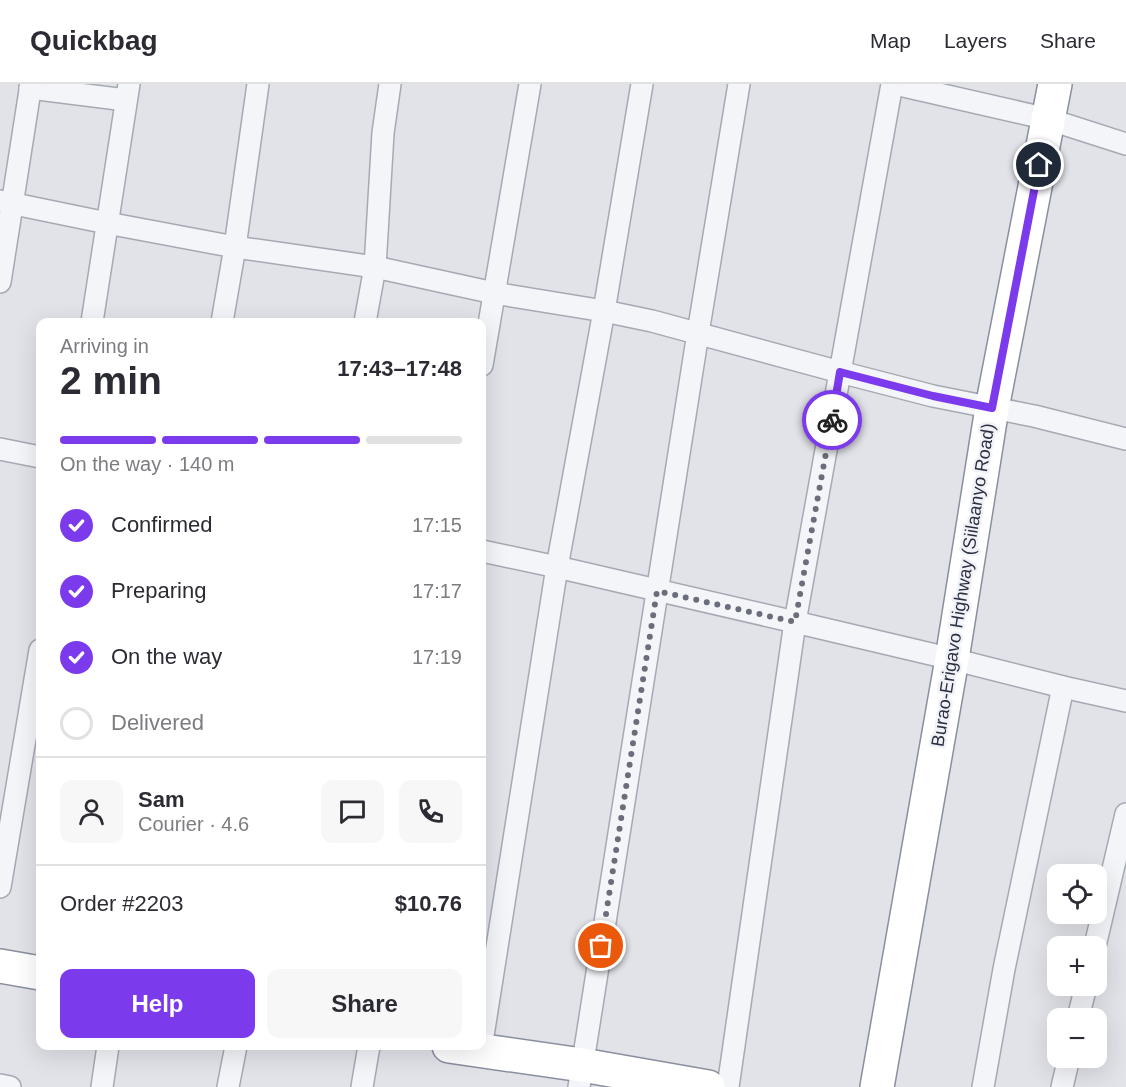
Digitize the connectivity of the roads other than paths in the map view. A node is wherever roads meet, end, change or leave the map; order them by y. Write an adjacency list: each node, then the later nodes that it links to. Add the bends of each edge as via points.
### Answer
1 (258, 84): 14 (street)
2 (390, 84): 15 (street)
3 (530, 84): 17 (street)
4 (642, 84): 18 (street)
5 (739, 84): 22 (street)
6 (894, 84): 10 (street); 24 (street)
7 (1055, 84): 10 (highway, Burao-Erigavo Highway (Siilaanyo Road))
8 (30, 86): 9 (street); 12 (street)
9 (127, 92): 13 (street)
10 (1048, 119): 11 (street); 25 (highway, Burao-Erigavo Highway (Siilaanyo Road))
11 (1126, 144)
12 (6, 202): 13 (street); 16 (street)
13 (106, 223): 14 (street); 19 (street)
14 (236, 247): 15 (street); 20 (street)
15 (375, 267): 17 (street); 21 (street)
16 (0, 282)
17 (494, 293): 18 (street); 23 (street)
18 (604, 311): 22 (street); 30 (street)
19 (94, 318)
20 (223, 318)
21 (366, 318)
22 (698, 333): 24 (street); 31 (street)
23 (486, 341)
24 (840, 372): 25 (street); 32 (street)
25 (992, 408): 26 (street); 33 (highway, Burao-Erigavo Highway (Siilaanyo Road))
26 (1126, 439)
27 (0, 449): 28 (street)
28 (36, 456)
29 (486, 552): 30 (street)
30 (557, 567): 31 (street); 42 (street)
31 (657, 591): 32 (street); 48 (street)
32 (795, 622): 33 (street); 55 (street)
33 (952, 659): 35 (street); 56 (highway, Burao-Erigavo Highway (Siilaanyo Road))
34 (36, 674): 38 (street)
35 (1063, 687): 36 (street); 57 (street)
36 (1126, 701)
37 (1126, 814): 39 (street)
38 (0, 887)
39 (1097, 936)
40 (0, 966): 41 (highway)
41 (36, 972)
42 (486, 972)
43 (107, 1050): 51 (street)
44 (235, 1050): 52 (street)
45 (368, 1050): 53 (street)
46 (486, 1050): 48 (highway)
47 (1067, 1068): 58 (street)
48 (581, 1076): 54 (highway)
49 (0, 1085): 50 (street)
50 (10, 1087)
51 (102, 1087)
52 (228, 1087)
53 (362, 1087)
54 (708, 1087)
55 (728, 1087)
56 (877, 1087)
57 (982, 1087)
58 (1062, 1087)

